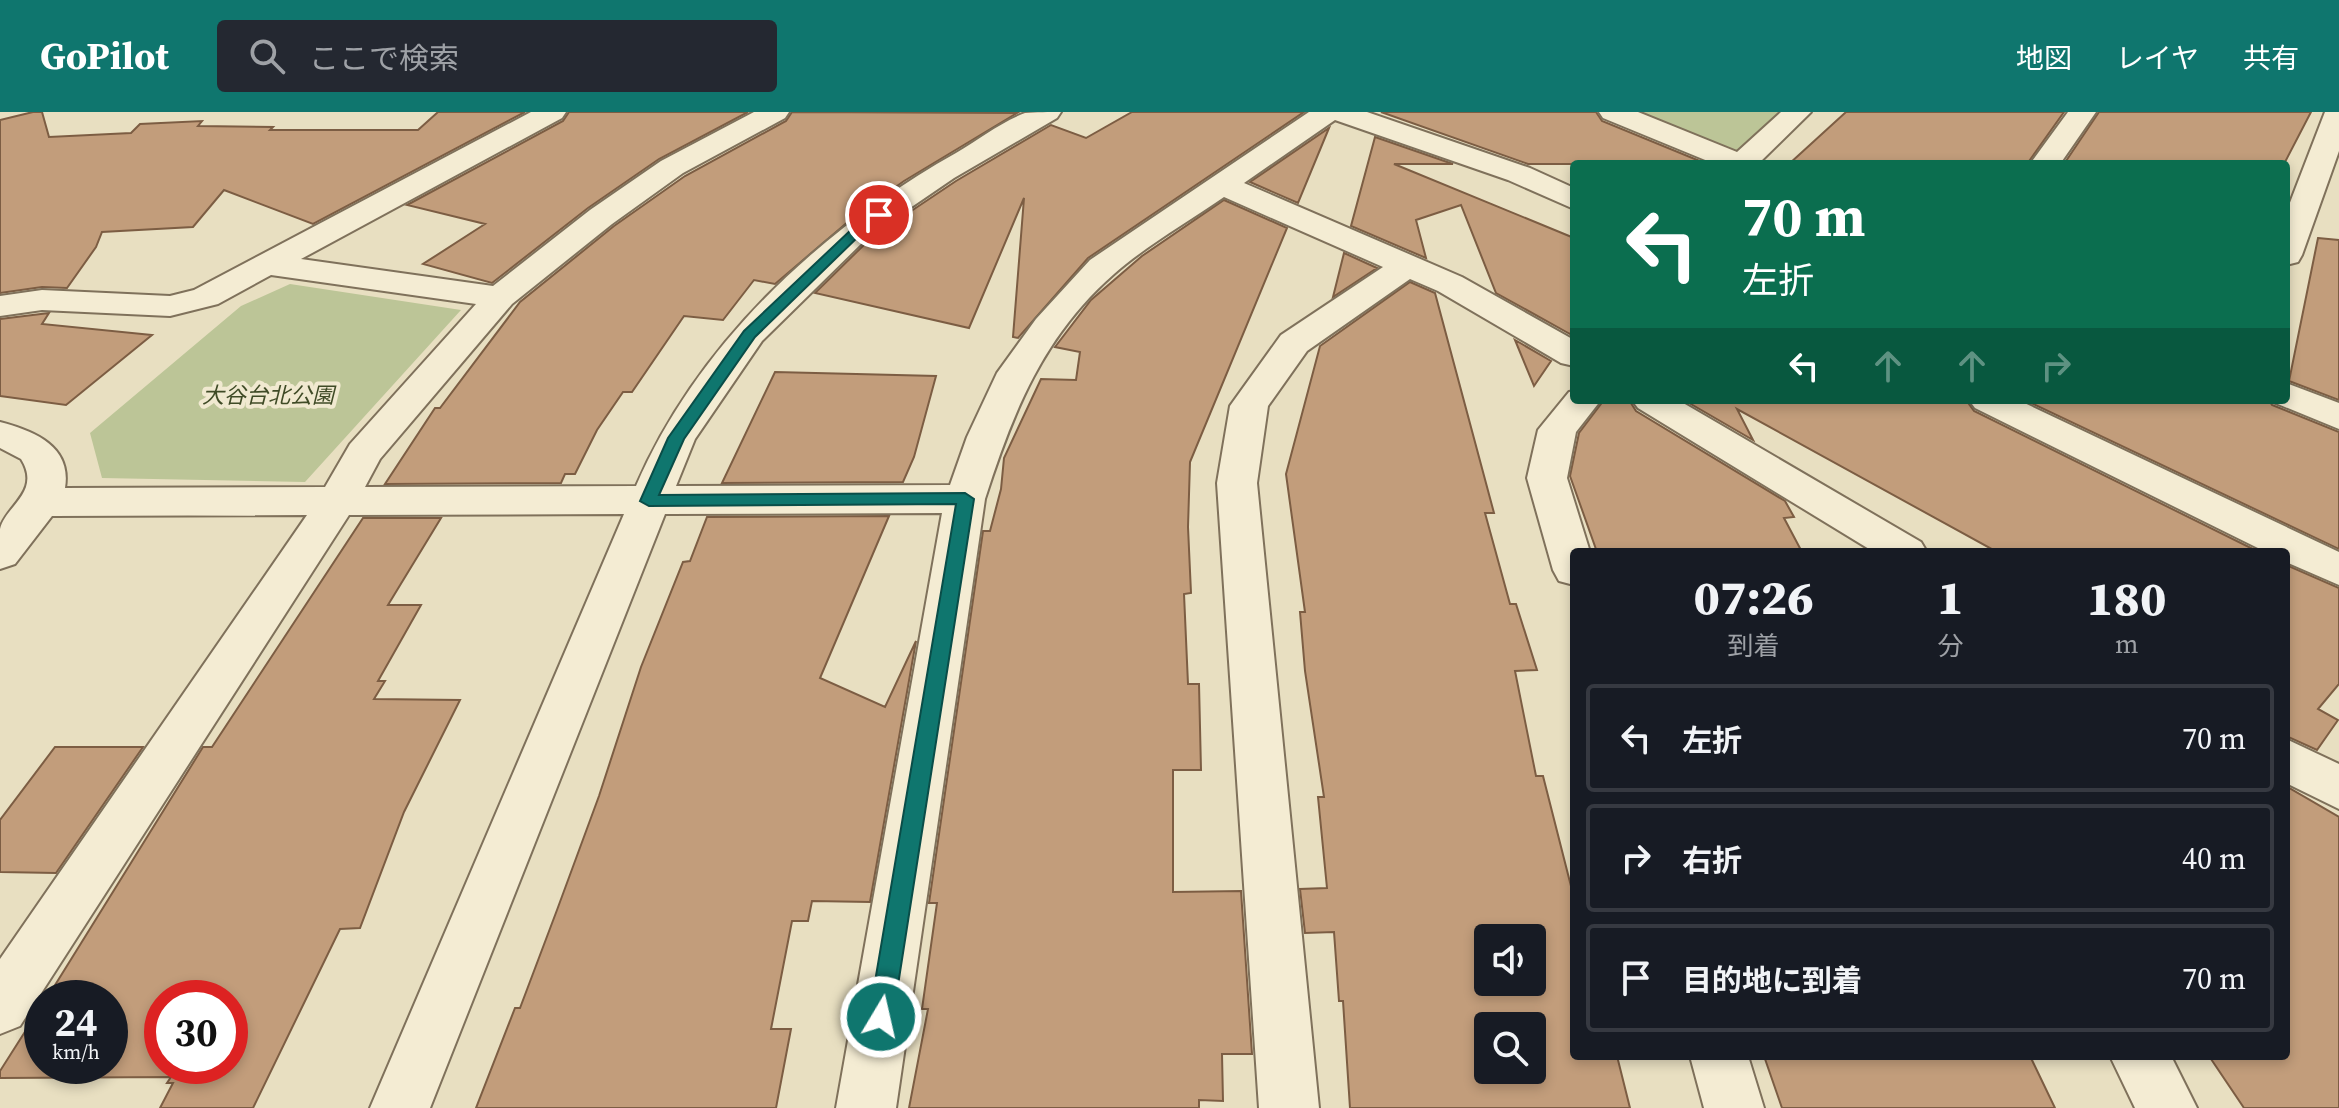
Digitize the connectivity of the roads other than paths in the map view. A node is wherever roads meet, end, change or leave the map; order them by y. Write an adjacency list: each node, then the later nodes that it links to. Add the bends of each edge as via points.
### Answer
1 (552, 112): 16 (street)
2 (775, 112): 18 (street, via 672,167)
3 (1328, 112): 13 (street)
4 (1340, 112): 14 (street, via 1519,174)
5 (1613, 112): 10 (street)
6 (1797, 112): 11 (street)
7 (2082, 112): 12 (street)
8 (2339, 112): 15 (street)
9 (1037, 113): 29 (street, via 858,229 749,334 676,438)
10 (1731, 160)
11 (1745, 160)
12 (2048, 160)
13 (1222, 185): 17 (street); 27 (street, via 1102,267 1048,326 1015,373)
14 (1570, 198)
15 (2290, 244)
16 (269, 265): 18 (street); 19 (street, via 206,297 170,306 42,300)
17 (1408, 265): 20 (street); 42 (street, via 1294,343 1249,406 1237,483)
18 (500, 297): 28 (street, via 364,453)
19 (0, 306)
20 (1570, 353)
21 (2290, 396): 25 (street)
22 (1579, 404): 33 (street, via 1557,430 1547,478)
23 (1658, 404): 31 (street)
24 (1996, 404): 34 (street)
25 (2339, 417)
26 (0, 434): 30 (street, via 35,449 47,474)
27 (965, 499): 29 (street); 41 (street)
28 (337, 501): 29 (street); 30 (street); 37 (street)
29 (649, 501): 40 (street)
30 (41, 502): 32 (street)
31 (1896, 548)
32 (0, 554)
33 (1570, 556)
34 (2339, 570)
35 (2290, 761): 36 (street)
36 (2339, 788)
37 (0, 1007)
38 (1720, 1060): 43 (street)
39 (2141, 1060): 44 (street)
40 (400, 1108)
41 (866, 1108)
42 (1289, 1108)
43 (1734, 1108)
44 (2167, 1108)

